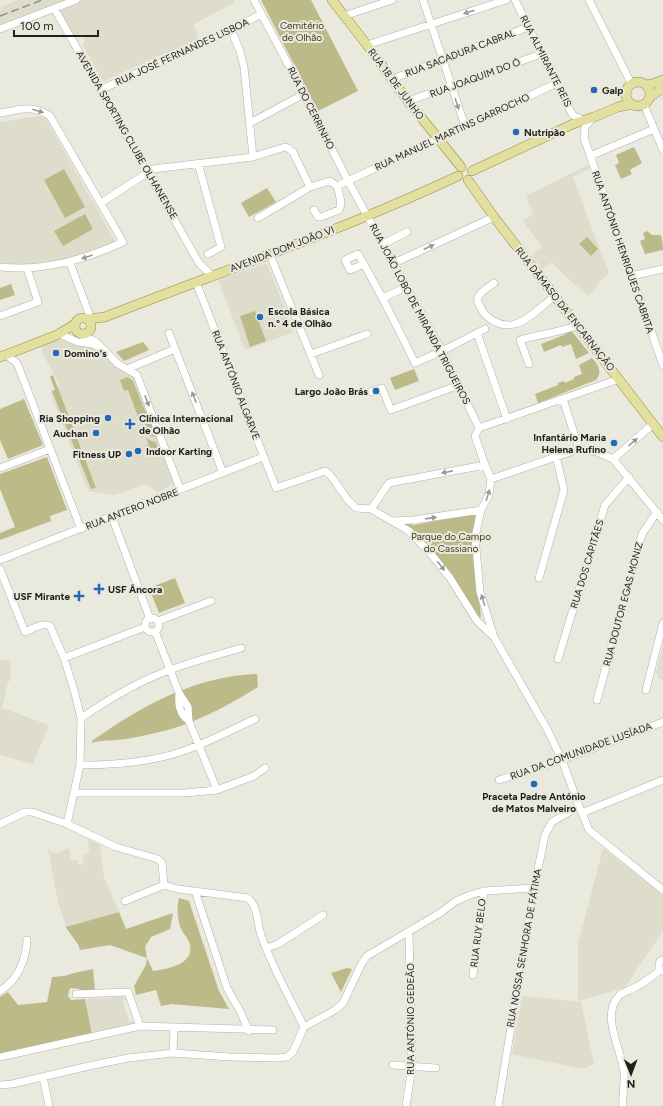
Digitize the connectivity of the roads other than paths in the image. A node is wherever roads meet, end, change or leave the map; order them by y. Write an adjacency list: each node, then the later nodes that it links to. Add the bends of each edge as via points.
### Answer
1 (76, 0): 9 (street)
2 (254, 0): 10 (street, RUA DO CERRINHO)
3 (332, 0): 11 (main road, RUA 18 DE JUNHO)
4 (392, 0): 11 (street)
5 (423, 0): 12 (street)
6 (506, 0): 12 (street, one-way to 12)
7 (515, 0): 13 (street, RUA ALMIRANTE REIS)
8 (589, 0): 22 (street)
9 (54, 8): 14 (street); 26 (street, AVENIDA SPORTING CLUBE OLHANENSE)
10 (261, 14): 15 (street, RUA JOSÉ FERNANDES LISBOA); 27 (street, RUA DO CERRINHO)
11 (344, 16): 16 (main road, RUA 18 DE JUNHO)
12 (432, 24): 16 (street); 18 (street)
13 (528, 27): 17 (street, RUA ALMIRANTE REIS); 18 (street, RUA SACADURA CABRAL)
14 (0, 29)
15 (231, 30): 26 (street, RUA JOSÉ FERNANDES LISBOA); 36 (street, via 242,59)
16 (367, 45): 19 (main road, RUA 18 DE JUNHO)
17 (541, 54): 21 (street, RUA ALMIRANTE REIS); 24 (street, RUA JOAQUIM DO Ó)
18 (443, 60): 19 (street, RUA SACADURA CABRAL); 24 (street)
19 (392, 79): 30 (main road, RUA 18 DE JUNHO)
20 (663, 80): 23 (main road)
21 (557, 83): 35 (street, RUA ALMIRANTE REIS, via 572,114); 38 (street, RUA MANUEL MARTINS GARROCHO)
22 (631, 84): 23 (main road, via 639,81); 28 (main road)
23 (647, 85): 29 (main road)
24 (452, 86): 30 (street, RUA JOAQUIM DO Ó); 38 (street, one-way to 38)
25 (663, 88): 29 (main road)
26 (102, 89): 47 (street, AVENIDA SPORTING CLUBE OLHANENSE)
27 (304, 94): 36 (street); 50 (street, RUA DO CERRINHO)
28 (626, 94): 31 (main road); 35 (main road)
29 (650, 97): 32 (main road)
30 (408, 101): 40 (main road, RUA 18 DE JUNHO)
31 (632, 104): 32 (main road); 34 (main road)
32 (644, 105): 39 (street)
33 (0, 113): 53 (street, one-way to 53, via 29,109 41,110 50,116)
34 (594, 117): 37 (main road); 42 (street, RUA ANTÓNIO HENRIQUES CABRITA, via 585,127 584,138)
35 (580, 118): 37 (main road)
36 (250, 123): 43 (street)
37 (573, 124): 46 (main road)
38 (465, 126): 40 (street, RUA MANUEL MARTINS GARROCHO)
39 (654, 129): 41 (street); 42 (street)
40 (438, 139): 45 (main road, RUA 18 DE JUNHO); 50 (street, RUA MANUEL MARTINS GARROCHO)
41 (663, 150)
42 (590, 156): 70 (street, RUA ANTÓNIO HENRIQUES CABRITA)
43 (253, 157): 44 (street); 51 (street, via 288,148 293,152)
44 (198, 163): 47 (street, via 153,169); 60 (street, via 221,247)
45 (461, 167): 46 (main road, via 467,166); 48 (main road)
46 (472, 171): 49 (main road)
47 (148, 172): 53 (street); 63 (street, AVENIDA SPORTING CLUBE OLHANENSE)
48 (458, 176): 49 (main road, via 461,180); 55 (main road, AVENIDA DOM JOÃO VI)
49 (468, 180): 56 (main road, RUA DÂMASO DA ENCARNAÇÃO)
50 (348, 181): 52 (street, RUA MANUEL MARTINS GARROCHO); 55 (street, RUA DO CERRINHO)
51 (310, 186): 52 (street, via 330,181); 57 (street)
52 (337, 186): 54 (street, via 341,202 339,210 321,217 318,217)
53 (101, 203): 62 (street, one-way to 62, via 123,242)
54 (314, 210)
55 (367, 216): 59 (street, RUA JOÃO LOBO DE MIRANDA TRIGUEIROS); 61 (main road, AVENIDA DOM JOÃO VI)
56 (494, 217): 64 (street, one-way to 56); 74 (main road, RUA DÂMASO DA ENCARNAÇÃO)
57 (258, 218)
58 (407, 232): 59 (street)
59 (383, 244): 64 (street, RUA JOÃO LOBO DE MIRANDA TRIGUEIROS)
60 (208, 254)
61 (270, 255): 69 (main road, AVENIDA DOM JOÃO VI); 92 (street)
62 (70, 263): 67 (street); 77 (street)
63 (199, 263): 69 (street, AVENIDA SPORTING CLUBE OLHANENSE, via 210,274); 71 (street, AVENIDA SPORTING CLUBE OLHANENSE, via 201,272)
64 (394, 263): 73 (street, RUA JOÃO LOBO DE MIRANDA TRIGUEIROS)
65 (364, 264): 75 (street)
66 (0, 267): 67 (street)
67 (27, 268): 76 (street, via 38,302)
68 (663, 269): 70 (street)
69 (216, 275): 71 (main road, AVENIDA DOM JOÃO VI)
70 (631, 276): 96 (street, RUA ANTÓNIO HENRIQUES CABRITA)
71 (198, 282): 77 (main road, AVENIDA DOM JOÃO VI); 110 (street, RUA ANTÓNIO ALGARVE)
72 (494, 283): 74 (street, via 479,296 480,308 493,321 507,325 518,323)
73 (406, 287): 75 (street); 91 (street, RUA JOÃO LOBO DE MIRANDA TRIGUEIROS)
74 (555, 296): 79 (main road, RUA DÂMASO DA ENCARNAÇÃO)
75 (383, 298): 91 (street, via 415,363)
76 (0, 316)
77 (90, 322): 78 (main road, via 80,319); 84 (main road, via 87,334)
78 (75, 324): 84 (main road, via 75,329); 86 (main road)
79 (578, 325): 81 (street); 99 (main road, RUA DÂMASO DA ENCARNAÇÃO)
80 (485, 329): 83 (street)
81 (562, 330): 87 (street); 95 (street, via 520,340)
82 (169, 332): 90 (street)
83 (477, 333): 91 (street); 103 (street)
84 (81, 334): 86 (main road); 88 (street, via 96,342)
85 (367, 334): 92 (street)
86 (59, 335): 88 (street); 89 (main road)
87 (543, 339)
88 (101, 348): 97 (street)
89 (20, 349): 93 (main road); 94 (street)
90 (175, 349): 97 (street); 114 (street, one-way to 90)
91 (442, 351): 100 (street, RUA JOÃO LOBO DE MIRANDA TRIGUEIROS)
92 (311, 354): 98 (street)
93 (3, 356): 94 (street)
94 (17, 363): 108 (street)
95 (529, 364)
96 (663, 365)
97 (127, 369): 117 (street, one-way to 117, via 137,375)
98 (319, 375)
99 (619, 379): 102 (street); 104 (main road, RUA DÂMASO DA ENCARNAÇÃO)
100 (459, 385): 101 (street, via 390,410 382,388); 105 (street, RUA JOÃO LOBO DE MIRANDA TRIGUEIROS)
101 (371, 392)
102 (563, 399): 103 (street); 107 (street)
103 (507, 419): 105 (street)
104 (653, 424): 106 (main road, RUA DÂMASO DA ENCARNAÇÃO); 111 (street, one-way to 104)
105 (479, 428): 112 (street, RUA JOÃO LOBO DE MIRANDA TRIGUEIROS, via 476,436)
106 (663, 437)
107 (579, 448): 109 (street); 111 (street)
108 (50, 449): 113 (street); 124 (street)
109 (556, 456): 116 (street); 127 (street, via 564,490)
110 (263, 457): 114 (street, RUA ANTERO NOBRE); 118 (street, RUA ANTÓNIO ALGARVE, via 276,488 325,471 356,508)
111 (613, 459): 115 (street)
112 (485, 465): 116 (street, RUA JOÃO LOBO DE MIRANDA TRIGUEIROS); 118 (street, one-way to 118, via 389,483)
113 (0, 468)
114 (223, 473): 117 (street, RUA ANTERO NOBRE)
115 (629, 476): 120 (street); 136 (street, RUA DOS CAPITÃES, via 605,505)
116 (491, 479): 119 (street, one-way to 116, via 489,495)
117 (180, 489): 121 (street, RUA ANTERO NOBRE)
118 (371, 509): 123 (street)
119 (481, 510): 123 (street, one-way to 119); 133 (street, one-way to 119, via 479,585 475,537)
120 (657, 512): 122 (street); 139 (street, RUA DOUTOR EGAS MONIZ, via 642,534)
121 (112, 517): 124 (street, RUA ANTERO NOBRE); 129 (street)
122 (663, 520)
123 (392, 521): 133 (street, one-way to 133, via 409,531 431,554 450,578 477,621)
124 (81, 528): 125 (street, RUA ANTERO NOBRE)
125 (0, 560)
126 (0, 569): 135 (street, via 25,632 48,624)
127 (539, 578)
128 (211, 601): 129 (street)
129 (154, 620): 131 (street, via 146,623); 132 (street, via 158,628)
130 (663, 622): 138 (street)
131 (145, 627): 132 (street, via 150,632); 135 (street)
132 (155, 631): 137 (street)
133 (494, 638): 144 (street)
134 (241, 648): 137 (street)
135 (64, 658): 140 (street)
136 (558, 659)
137 (170, 670): 140 (street, via 125,690); 143 (street, via 179,693 180,709 189,721)
138 (646, 690)
139 (597, 700)
140 (81, 718): 145 (street)
141 (255, 719): 143 (street)
142 (663, 722): 144 (street, RUA DA COMUNIDADE LUSÍADA)
143 (198, 745): 145 (street, via 175,754 140,762); 149 (street)
144 (562, 760): 147 (street, RUA DA COMUNIDADE LUSÍADA); 151 (street)
145 (80, 765): 150 (street)
146 (265, 768): 149 (street, via 254,776)
147 (499, 780)
148 (663, 780): 152 (street)
149 (217, 790): 150 (street, via 185,793)
150 (74, 794): 154 (street)
151 (579, 806): 152 (street); 156 (street, RUA NOSSA SENHORA DE FÁTIMA, via 552,822 545,835)
152 (582, 814): 157 (street, via 589,830)
153 (0, 824): 154 (street, via 25,812)
154 (67, 824): 155 (street, via 116,847 158,859 162,863)
155 (164, 885): 158 (street); 160 (street)
156 (534, 888): 159 (street); 184 (street, RUA NOSSA SENHORA DE FÁTIMA)
157 (663, 890)
158 (195, 891): 164 (street, via 248,898 253,904); 174 (street, via 227,988)
159 (484, 891): 162 (street, via 456,901 440,914); 167 (street, RUA RUY BELO)
160 (125, 901)
161 (323, 915): 164 (street, via 278,944)
162 (409, 932): 172 (street, via 367,956 342,1003 335,1010); 178 (street, RUA ANTÓNIO GEDEÃO)
163 (27, 940): 168 (street, via 26,951 16,977)
164 (266, 948): 172 (street)
165 (663, 960): 166 (street, via 659,965)
166 (662, 970): 185 (street, via 620,994 612,1009 613,1033 624,1068)
167 (473, 975)
168 (0, 991)
169 (76, 994): 170 (street, via 128,992)
170 (140, 1026): 171 (street); 176 (street)
171 (174, 1027): 174 (street); 175 (street)
172 (304, 1027): 175 (street, via 293,1052 287,1057)
173 (273, 1030): 174 (street)
174 (249, 1031)
175 (173, 1053): 180 (street, via 128,1058)
176 (0, 1057)
177 (394, 1066): 178 (street)
178 (412, 1066): 179 (street); 183 (street, RUA ANTÓNIO GEDEÃO)
179 (436, 1068)
180 (43, 1077): 181 (street); 182 (street)
181 (0, 1085)
182 (49, 1106)
183 (406, 1106)
184 (498, 1106)
185 (623, 1106)

